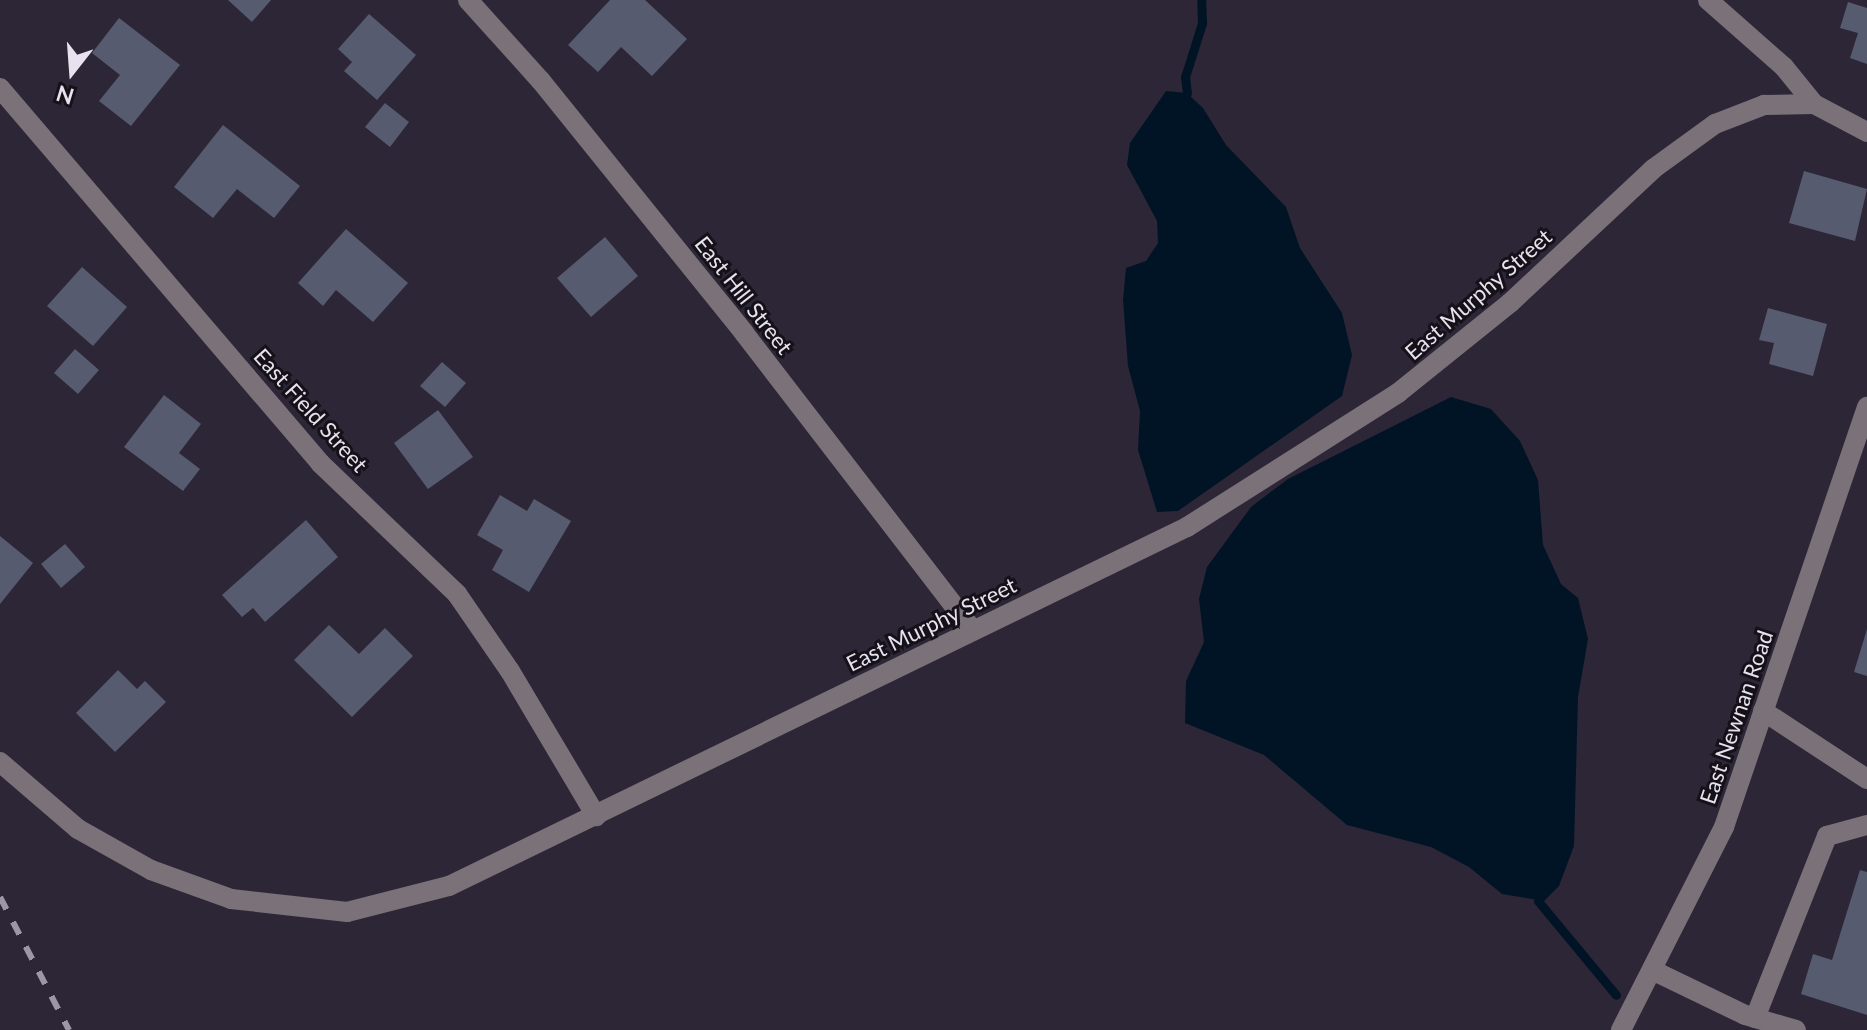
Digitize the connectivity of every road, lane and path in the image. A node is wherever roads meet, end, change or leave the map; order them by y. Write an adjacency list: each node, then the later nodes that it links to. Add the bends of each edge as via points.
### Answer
1 (468, 0): 7 (street, East Hill Street, via 541,81 725,309)
2 (1708, 0): 4 (street, via 1784,67)
3 (0, 88): 11 (street, East Field Street, via 320,463 457,594 510,671)
4 (1814, 104): 5 (street); 7 (street, East Murphy Street, via 1764,105 1715,124 1653,169 1510,303 1398,393 1187,527)
5 (1867, 132)
6 (1867, 407): 8 (street, East Newnan Road)
7 (972, 629): 11 (street, East Murphy Street)
8 (1763, 711): 10 (street); 13 (street, East Newnan Road, via 1724,827)
9 (0, 762): 11 (street, East Murphy Street, via 78,829 151,870 231,899 347,912 449,886)
10 (1867, 779)
11 (596, 816)
12 (1867, 825): 14 (street, via 1827,836)
13 (1652, 970): 14 (street); 15 (street, East Newnan Road)
14 (1755, 1018): 16 (street)
15 (1621, 1030)
16 (1796, 1030)

